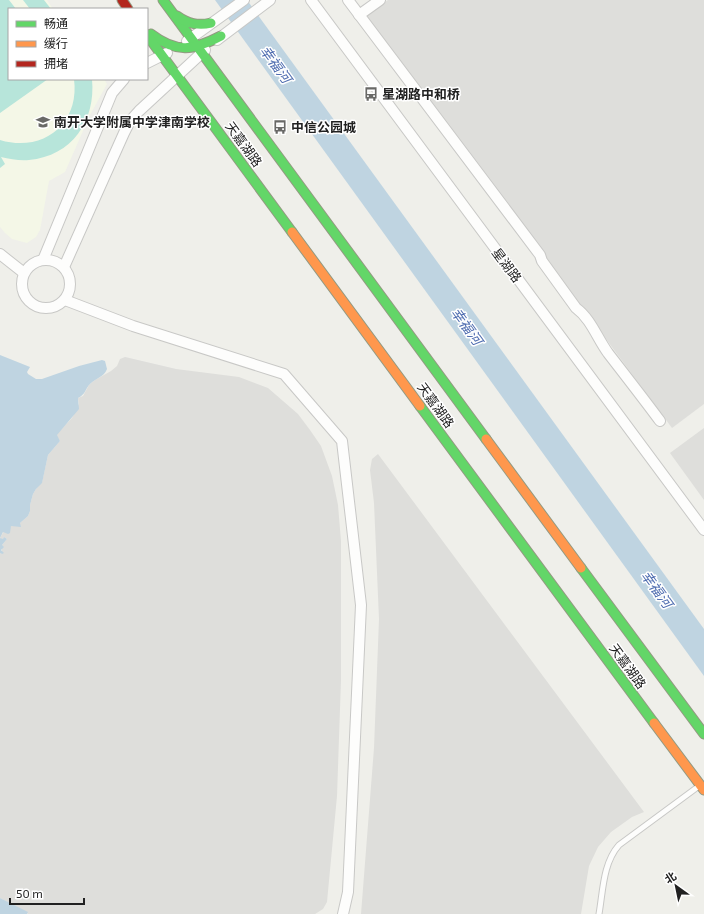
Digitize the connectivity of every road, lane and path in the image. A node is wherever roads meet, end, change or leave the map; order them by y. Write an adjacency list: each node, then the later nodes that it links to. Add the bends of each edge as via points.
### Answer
1 (163, 0): 8 (street, 天嘉湖路)
2 (244, 0): 10 (street)
3 (311, 0): 27 (street, 星湖路)
4 (319, 0): 26 (street, 星湖路)
5 (348, 0): 9 (street)
6 (380, 0): 9 (street)
7 (270, 1): 15 (street)
8 (172, 12): 10 (street, via 190,24); 13 (street, 天嘉湖路)
9 (359, 15): 25 (street, via 540,255 576,308 584,314 608,352)
10 (212, 23): 13 (street)
11 (148, 32): 14 (street, via 161,42)
12 (148, 36): 16 (street, 天嘉湖路)
13 (191, 39): 14 (street); 15 (street, 天嘉湖路)
14 (175, 48): 15 (street); 16 (street)
15 (199, 50): 18 (street); 28 (street, 天嘉湖路)
16 (162, 56): 17 (street); 18 (street, 天嘉湖路)
17 (148, 63)
18 (177, 75): 22 (street, via 130,122); 29 (street, 天嘉湖路)
19 (123, 80): 21 (street, via 112,93)
20 (0, 254): 23 (street)
21 (43, 260): 22 (street, via 58,263); 23 (street, via 29,266)
22 (64, 268): 24 (street, via 68,273 70,287)
23 (24, 273): 24 (street, via 21,288 24,296 36,307 48,308)
24 (65, 300): 30 (street, via 133,326 284,374 342,441 361,605 348,892)
25 (660, 421)
26 (704, 520)
27 (704, 530)
28 (704, 734)
29 (702, 788): 31 (lane, via 613,851 605,872)
30 (343, 914)
31 (599, 914)

